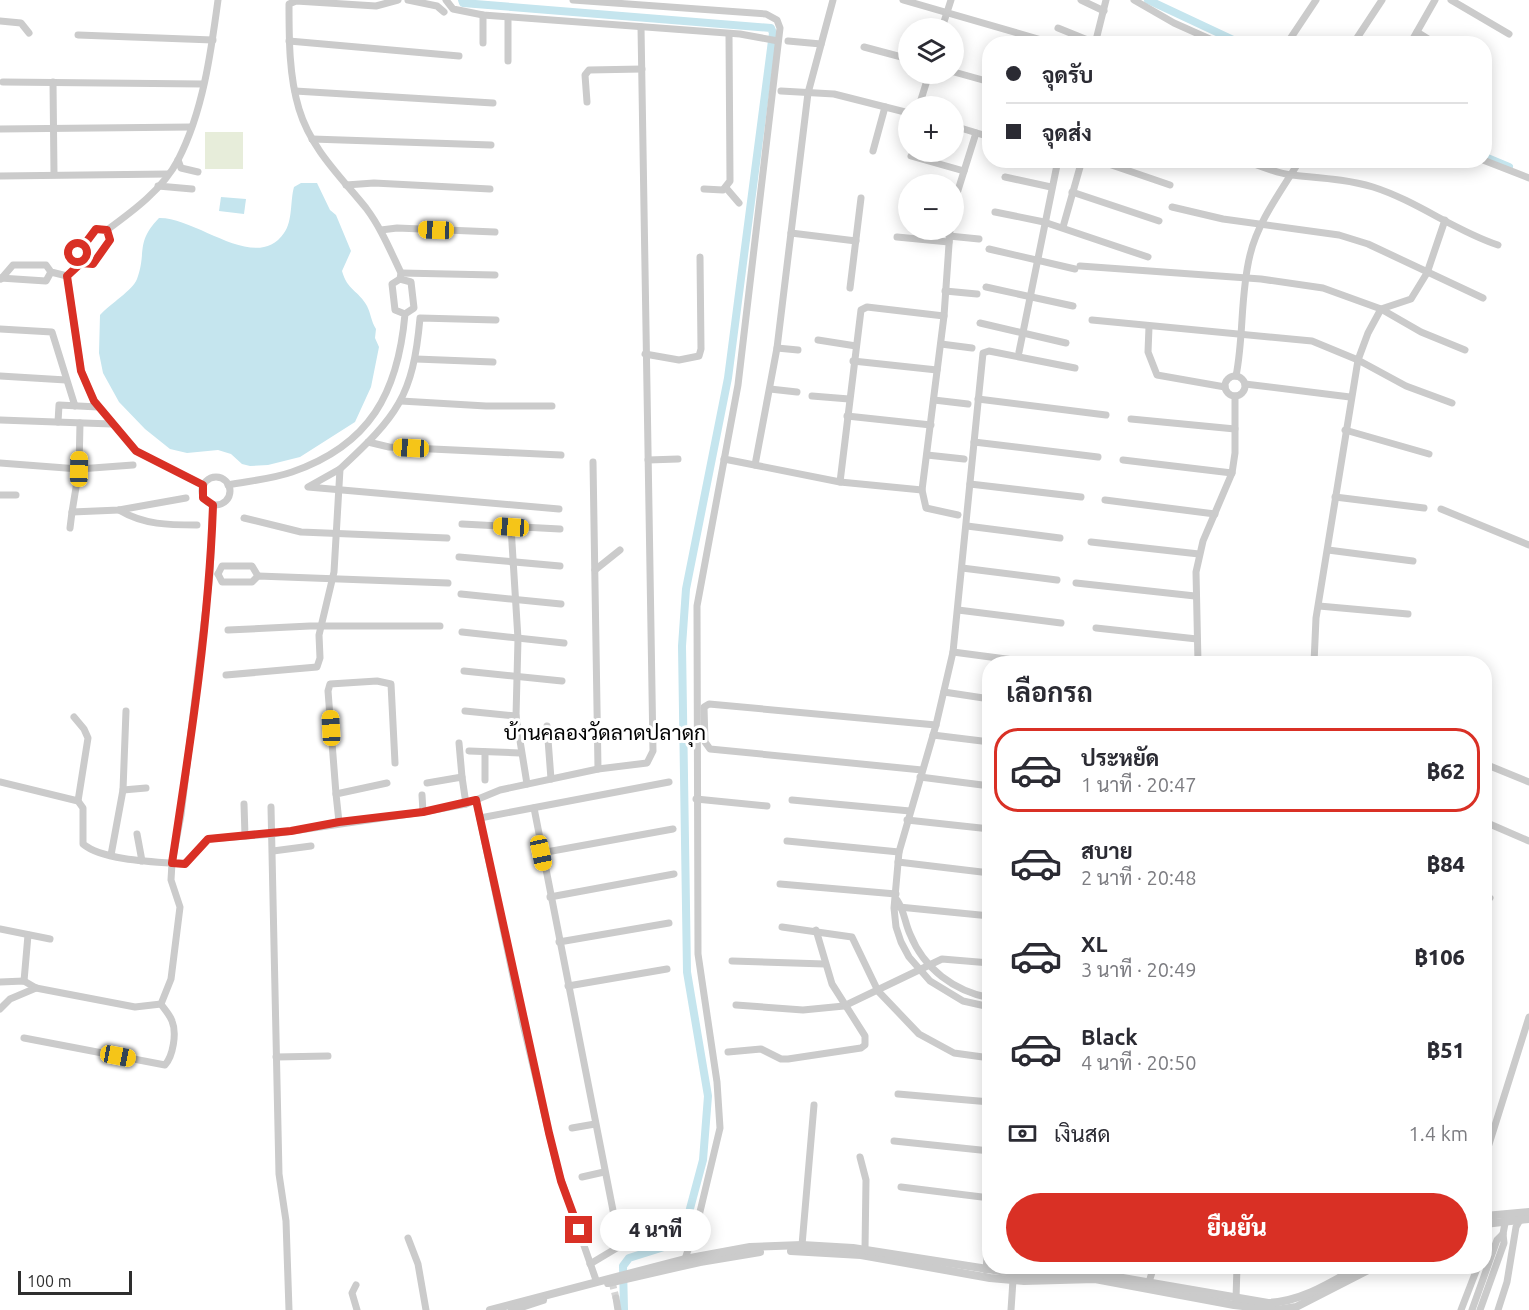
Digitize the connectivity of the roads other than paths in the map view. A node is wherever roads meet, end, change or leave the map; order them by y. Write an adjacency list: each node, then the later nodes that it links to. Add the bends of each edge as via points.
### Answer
1 (218, 0): 39 (street)
2 (398, 0): 41 (street, via 376,6 289,4)
3 (408, 0): 18 (street, via 437,6)
4 (446, 0): 20 (street, via 453,9)
5 (573, 0): 16 (street)
6 (833, 0): 44 (street)
7 (903, 0): 19 (street)
8 (951, 0): 19 (street)
9 (1081, 0): 17 (street)
10 (1106, 0): 17 (street)
11 (1134, 0): 34 (street)
12 (1316, 0): 35 (street)
13 (1382, 0): 36 (street)
14 (1435, 0): 26 (street)
15 (1450, 0): 29 (street)
16 (619, 2): 40 (street, via 766,14 777,20)
17 (1104, 11): 33 (street)
18 (444, 12)
19 (947, 13): 22 (street); 31 (street)
20 (483, 15): 21 (street); 43 (street)
21 (507, 17): 24 (street); 48 (street)
22 (945, 18)
23 (0, 21): 27 (street, via 21,23)
24 (641, 27): 28 (street); 49 (street)
25 (1058, 28): 32 (street)
26 (1417, 32): 37 (street); 38 (street)
27 (29, 33)
28 (729, 34): 40 (street); 95 (street)
29 (1509, 34)
30 (78, 35): 39 (street)
31 (1028, 36)
32 (1078, 36)
33 (1097, 36)
34 (1204, 36)
35 (1292, 36)
36 (1358, 36)
37 (1415, 36)
38 (1423, 36)
39 (213, 40): 54 (street)
40 (777, 40): 196 (street, via 743,348)
41 (289, 41): 46 (street); 55 (street)
42 (788, 41): 44 (street)
43 (483, 43)
44 (821, 44): 57 (street)
45 (864, 47): 47 (street)
46 (459, 56)
47 (898, 56)
48 (508, 61)
49 (642, 69): 58 (street, via 589,70 585,75); 153 (street)
50 (964, 75): 51 (street)
51 (982, 80)
52 (3, 82): 53 (street)
53 (53, 82): 54 (street); 64 (street)
54 (203, 84): 62 (street)
55 (295, 91): 59 (street); 68 (street)
56 (781, 91): 57 (street)
57 (808, 93): 60 (street, via 834,94); 109 (street)
58 (586, 102)
59 (493, 103)
60 (885, 107): 61 (street); 70 (street)
61 (898, 110)
62 (191, 127): 64 (street); 71 (street)
63 (0, 129): 64 (street)
64 (53, 129): 81 (street)
65 (964, 129): 66 (street)
66 (976, 133): 67 (street); 79 (street)
67 (982, 135)
68 (312, 139): 69 (street); 88 (street)
69 (491, 145)
70 (873, 150)
71 (178, 160): 80 (street, via 181,168); 82 (street)
72 (932, 162): 79 (street)
73 (1492, 164): 87 (street)
74 (1056, 168): 91 (street)
75 (1080, 168): 96 (street)
76 (1120, 168): 89 (street)
77 (1269, 168): 84 (street)
78 (1295, 168): 84 (street)
79 (964, 171): 83 (street)
80 (198, 172)
81 (54, 174): 82 (street); 85 (street)
82 (168, 174): 90 (street)
83 (963, 174)
84 (1291, 175): 101 (street, via 1324,177 1375,188); 104 (street)
85 (0, 176)
86 (1005, 177): 91 (street)
87 (1529, 178)
88 (346, 185): 93 (street); 107 (street)
89 (1170, 185)
90 (158, 186): 92 (street); 106 (street, via 140,206)
91 (1051, 187): 103 (street)
92 (192, 189)
93 (490, 189)
94 (704, 189): 95 (street)
95 (727, 189): 98 (street)
96 (1072, 192): 102 (street); 105 (street)
97 (861, 198): 113 (street)
98 (739, 203)
99 (1172, 207): 104 (street)
100 (995, 212): 103 (street)
101 (1445, 220): 114 (street); 121 (street)
102 (1159, 221)
103 (1044, 222): 105 (street); 118 (street)
104 (1261, 225): 121 (street, via 1339,235); 126 (street)
105 (1063, 228): 117 (street)
106 (107, 230): 119 (street, via 96,229 78,253); 119 (street, via 110,240 93,264)
107 (381, 230): 108 (street); 124 (street)
108 (495, 232)
109 (791, 233): 113 (street); 148 (street)
110 (964, 238): 111 (street)
111 (979, 239)
112 (949, 240): 129 (street)
113 (856, 241): 128 (street)
114 (1498, 245)
115 (989, 249): 118 (street)
116 (700, 257): 153 (street, via 699,356 679,360)
117 (1148, 257)
118 (1037, 260): 126 (street, via 1078,267); 131 (street)
119 (81, 263): 123 (street)
120 (51, 272): 123 (street); 125 (street, via 46,281); 125 (street, via 46,265 13,265)
121 (1427, 273): 132 (street); 134 (street, via 1411,299)
122 (495, 275): 124 (street)
123 (67, 276): 178 (street, via 81,371)
124 (400, 276): 135 (street, via 392,284 395,310); 135 (street, via 411,282 414,308)
125 (1, 278)
126 (1245, 279): 134 (street, via 1323,288); 143 (street)
127 (986, 287): 131 (street)
128 (850, 288)
129 (945, 291): 130 (street); 136 (street)
130 (977, 294)
131 (1029, 296): 133 (street); 142 (street)
132 (1483, 298)
133 (1072, 306)
134 (1381, 309): 151 (street, via 1421,332); 155 (street)
135 (405, 314): 210 (street, via 398,366 391,385 367,424 348,443 328,457 289,473)
136 (944, 316): 146 (street); 147 (street, via 862,308)
137 (496, 320): 154 (street, via 420,318)
138 (1092, 320): 140 (street)
139 (980, 323): 142 (street)
140 (1149, 327): 143 (street); 164 (street, via 1148,352 1157,375)
141 (0, 329): 162 (street, via 52,332)
142 (1022, 333): 145 (street); 152 (street)
143 (1242, 333): 155 (street, via 1312,341); 161 (street)
144 (818, 340): 147 (street)
145 (1066, 343)
146 (941, 344): 149 (street); 159 (street)
147 (856, 346): 156 (street)
148 (777, 348): 150 (street); 165 (street)
149 (972, 348)
150 (798, 350)
151 (1465, 350)
152 (1019, 352)
153 (645, 354): 198 (street)
154 (416, 359): 157 (street); 173 (street)
155 (1358, 360): 169 (street); 174 (street, via 1406,386)
156 (854, 361): 159 (street); 170 (street)
157 (493, 362)
158 (1075, 368): 171 (street, via 985,351 981,357)
159 (937, 370): 172 (street)
160 (0, 376): 162 (street)
161 (1236, 376): 163 (street); 164 (street, via 1229,378)
162 (66, 380): 176 (street)
163 (1245, 384): 168 (street, via 1244,391); 169 (street)
164 (1224, 387): 168 (street)
165 (770, 389): 166 (street); 203 (street)
166 (797, 392)
167 (812, 396): 170 (street)
168 (1235, 396): 187 (street)
169 (1350, 397): 188 (street)
170 (849, 399): 180 (street)
171 (978, 399): 179 (street); 190 (street)
172 (934, 400): 175 (street); 186 (street)
173 (401, 401): 177 (street); 189 (street)
174 (1452, 403)
175 (968, 404)
176 (75, 406): 178 (street); 183 (street, via 59,405)
177 (552, 406)
178 (98, 407): 185 (street)
179 (1106, 415)
180 (847, 416): 186 (street); 207 (street)
181 (1131, 419): 187 (street)
182 (0, 420): 183 (street)
183 (58, 422): 184 (street)
184 (80, 423): 185 (street); 204 (street)
185 (112, 424): 209 (street, via 136,451)
186 (931, 425): 193 (street)
187 (1235, 429): 206 (street)
188 (1346, 430): 191 (street); 216 (street)
189 (368, 442): 192 (street, via 389,447); 205 (street)
190 (974, 442): 194 (street); 208 (street)
191 (1429, 454)
192 (561, 455)
193 (927, 455): 197 (street); 211 (street)
194 (1098, 457)
195 (678, 459): 198 (street)
196 (724, 459): 203 (street); 311 (street, via 697,606)
197 (964, 459)
198 (648, 460): 294 (street, via 653,757 647,763)
199 (1123, 460): 206 (street)
200 (593, 462): 247 (street)
201 (0, 463): 204 (street)
202 (133, 465): 204 (street)
203 (755, 465): 207 (street)
204 (79, 469): 224 (street)
205 (340, 469): 212 (street); 212 (street, via 308,486)
206 (1232, 473): 225 (street)
207 (840, 482): 211 (street)
208 (970, 484): 215 (street); 230 (street)
209 (203, 485): 210 (street, via 218,478); 219 (street, via 203,498)
210 (228, 485): 219 (street, via 228,498)
211 (922, 490): 226 (street, via 926,508)
212 (338, 491): 221 (street); 234 (street)
213 (0, 495): 214 (street)
214 (16, 495)
215 (1081, 497)
216 (1335, 497): 220 (street); 240 (street)
217 (186, 498): 223 (street)
218 (1105, 500): 225 (street)
219 (213, 505): 248 (street)
220 (1424, 508)
221 (559, 509)
222 (1442, 509): 238 (street)
223 (119, 510): 224 (street); 229 (street, via 146,522)
224 (72, 512): 232 (street)
225 (1215, 514): 241 (street)
226 (958, 515)
227 (244, 518): 234 (street, via 301,532)
228 (462, 524): 231 (street)
229 (197, 525)
230 (967, 526): 236 (street); 246 (street)
231 (511, 527): 233 (street); 244 (street)
232 (69, 528)
233 (560, 529)
234 (338, 534): 235 (street); 250 (street)
235 (447, 538)
236 (1060, 538)
237 (1091, 542): 241 (street)
238 (1529, 545)
239 (620, 550): 247 (street)
240 (1328, 550): 243 (street); 258 (street)
241 (1199, 554): 255 (street)
242 (459, 557): 244 (street)
243 (1413, 561)
244 (513, 562): 245 (street); 256 (street)
245 (560, 566)
246 (962, 568): 251 (street); 259 (street)
247 (595, 570): 294 (street)
248 (214, 574): 249 (street, via 222,582 252,582); 249 (street, via 222,566 252,566); 339 (street)
249 (258, 576): 250 (street)
250 (333, 578): 252 (street); 262 (street)
251 (1057, 580)
252 (448, 583)
253 (1076, 583): 255 (street)
254 (461, 594): 256 (street)
255 (1196, 596): 268 (street)
256 (515, 600): 257 (street); 267 (street)
257 (561, 604)
258 (1319, 606): 260 (street); 273 (street)
259 (958, 610): 261 (street); 270 (street)
260 (1408, 614)
261 (1061, 623)
262 (320, 626): 263 (street); 265 (street); 275 (street, via 317,668)
263 (440, 626)
264 (1096, 628): 268 (street)
265 (228, 630)
266 (462, 632): 267 (street)
267 (518, 639): 269 (street); 276 (street)
268 (1197, 639): 272 (street)
269 (564, 643)
270 (953, 652): 271 (street); 278 (street)
271 (983, 656)
272 (1198, 656)
273 (1315, 656)
274 (464, 671): 276 (street)
275 (226, 675)
276 (518, 678): 277 (street); 282 (street)
277 (562, 681)
278 (944, 692): 279 (street); 284 (street)
279 (982, 698)
280 (126, 711): 307 (street)
281 (465, 711): 282 (street)
282 (516, 716): 291 (street)
283 (74, 717): 313 (street, via 88,738)
284 (936, 725): 286 (street); 295 (street, via 709,704 704,707 705,742 710,749)
285 (547, 726): 297 (street)
286 (933, 735): 287 (street); 295 (street)
287 (982, 741)
288 (459, 743): 296 (street)
289 (469, 752): 290 (street)
290 (485, 752): 291 (street); 298 (street)
291 (520, 753): 304 (street)
292 (395, 763): 308 (street, via 391,684 330,684)
293 (1492, 767): 301 (street)
294 (598, 769): 297 (street)
295 (921, 773): 305 (street); 319 (street)
296 (462, 777): 303 (street); 315 (street)
297 (551, 779): 304 (street)
298 (486, 780)
299 (0, 782): 313 (street)
300 (669, 782): 318 (street)
301 (1529, 782)
302 (387, 783): 308 (street)
303 (427, 783)
304 (527, 784): 310 (street, via 488,792)
305 (982, 784)
306 (146, 788): 307 (street)
307 (123, 790): 336 (street)
308 (336, 794): 323 (street)
309 (422, 795): 320 (street)
310 (476, 800): 315 (street); 321 (street)
311 (696, 800): 316 (street); 396 (street, via 698,954 720,1128)
312 (792, 800): 319 (street)
313 (78, 801): 336 (street, via 83,808 82,844)
314 (244, 804): 329 (street)
315 (466, 804): 320 (street)
316 (767, 806)
317 (271, 807): 328 (street)
318 (534, 808): 321 (street); 335 (street)
319 (910, 811): 322 (street)
320 (423, 812): 323 (street)
321 (480, 818): 402 (street, via 556,1162)
322 (907, 819): 325 (street); 334 (street)
323 (339, 822): 328 (street)
324 (1492, 825): 331 (street)
325 (982, 828)
326 (673, 829): 335 (street)
327 (137, 834): 337 (street)
328 (272, 834): 329 (street); 333 (street)
329 (245, 836): 339 (street, via 208,839 185,864)
330 (787, 841): 334 (street)
331 (1529, 841)
332 (311, 846): 333 (street)
333 (273, 851): 375 (street)
334 (900, 852): 338 (street)
335 (541, 853): 343 (street)
336 (111, 855): 337 (street)
337 (142, 861): 339 (street)
338 (898, 862): 340 (street); 344 (street)
339 (172, 863): 366 (street, via 171,880 180,908 171,979)
340 (982, 872)
341 (674, 874): 343 (street)
342 (780, 884): 344 (street)
343 (550, 897): 353 (street)
344 (896, 897): 345 (street)
345 (898, 908): 346 (street); 357 (street); 359 (street, via 896,927 901,942)
346 (982, 915)
347 (669, 923): 353 (street)
348 (782, 927): 350 (street)
349 (0, 930): 351 (street)
350 (816, 930): 356 (street); 364 (street, via 856,941)
351 (28, 935): 352 (street); 360 (street)
352 (50, 939)
353 (559, 942): 362 (street)
354 (732, 961): 356 (street)
355 (982, 962): 357 (street, via 950,959)
356 (825, 963): 369 (street)
357 (928, 964): 359 (street); 365 (street, via 961,990)
358 (667, 969): 362 (street)
359 (919, 969): 364 (street); 368 (street, via 944,992)
360 (24, 981): 361 (street); 363 (street)
361 (0, 982)
362 (568, 986): 380 (street)
363 (36, 988): 366 (street, via 135,1007); 370 (street, via 10,999)
364 (878, 991): 369 (street); 376 (street, via 904,1021 937,1046)
365 (982, 996)
366 (161, 1004): 372 (street, via 173,1022 174,1033 171,1058 165,1065)
367 (736, 1005): 369 (street, via 804,1010)
368 (982, 1005)
369 (844, 1006): 373 (street, via 865,1036 861,1048 788,1059 761,1049)
370 (0, 1010)
371 (1529, 1017): 382 (street)
372 (24, 1038)
373 (728, 1052)
374 (328, 1056): 375 (street)
375 (276, 1057): 416 (street, via 279,1174 286,1221)
376 (982, 1057)
377 (898, 1094): 378 (street)
378 (982, 1101)
379 (814, 1105): 397 (street)
380 (595, 1124): 381 (street); 386 (street)
381 (572, 1128)
382 (1492, 1137)
383 (894, 1141): 384 (street)
384 (982, 1149)
385 (860, 1157): 399 (street, via 866,1180)
386 (604, 1172): 387 (street); 398 (street)
387 (582, 1177)
388 (901, 1187): 389 (street)
389 (982, 1197)
390 (1529, 1212): 391 (street)
391 (1506, 1218): 392 (street); 393 (street); 394 (street)
392 (1525, 1220): 426 (street, via 1516,1227)
393 (1492, 1221)
394 (1503, 1234): 400 (street); 425 (street, via 1504,1243)
395 (408, 1238): 418 (street, via 418,1264)
396 (689, 1245): 398 (street, via 661,1234); 401 (street)
397 (802, 1245): 399 (street); 401 (street, via 750,1248)
398 (620, 1246): 402 (street)
399 (865, 1250): 403 (street)
400 (1492, 1254)
401 (686, 1262): 411 (street, via 753,1253 830,1251); 412 (street)
402 (590, 1264): 412 (street)
403 (982, 1269)
404 (1122, 1274): 410 (street)
405 (1237, 1274): 415 (street)
406 (1346, 1274): 415 (street, via 1284,1302)
407 (1360, 1274): 410 (street, via 1304,1303 1277,1310 1250,1308)
408 (1475, 1274): 423 (street)
409 (1485, 1274): 424 (street)
410 (1150, 1275): 411 (street); 415 (street)
411 (1013, 1280): 422 (street)
412 (597, 1283): 419 (street); 420 (street)
413 (356, 1285): 417 (street, via 352,1293)
414 (616, 1298): 421 (street)
415 (1236, 1299)
416 (289, 1310)
417 (357, 1310)
418 (426, 1310)
419 (490, 1310)
420 (512, 1310)
421 (618, 1310)
422 (1011, 1310)
423 (1461, 1310)
424 (1472, 1310)
425 (1480, 1310)
426 (1498, 1310)

